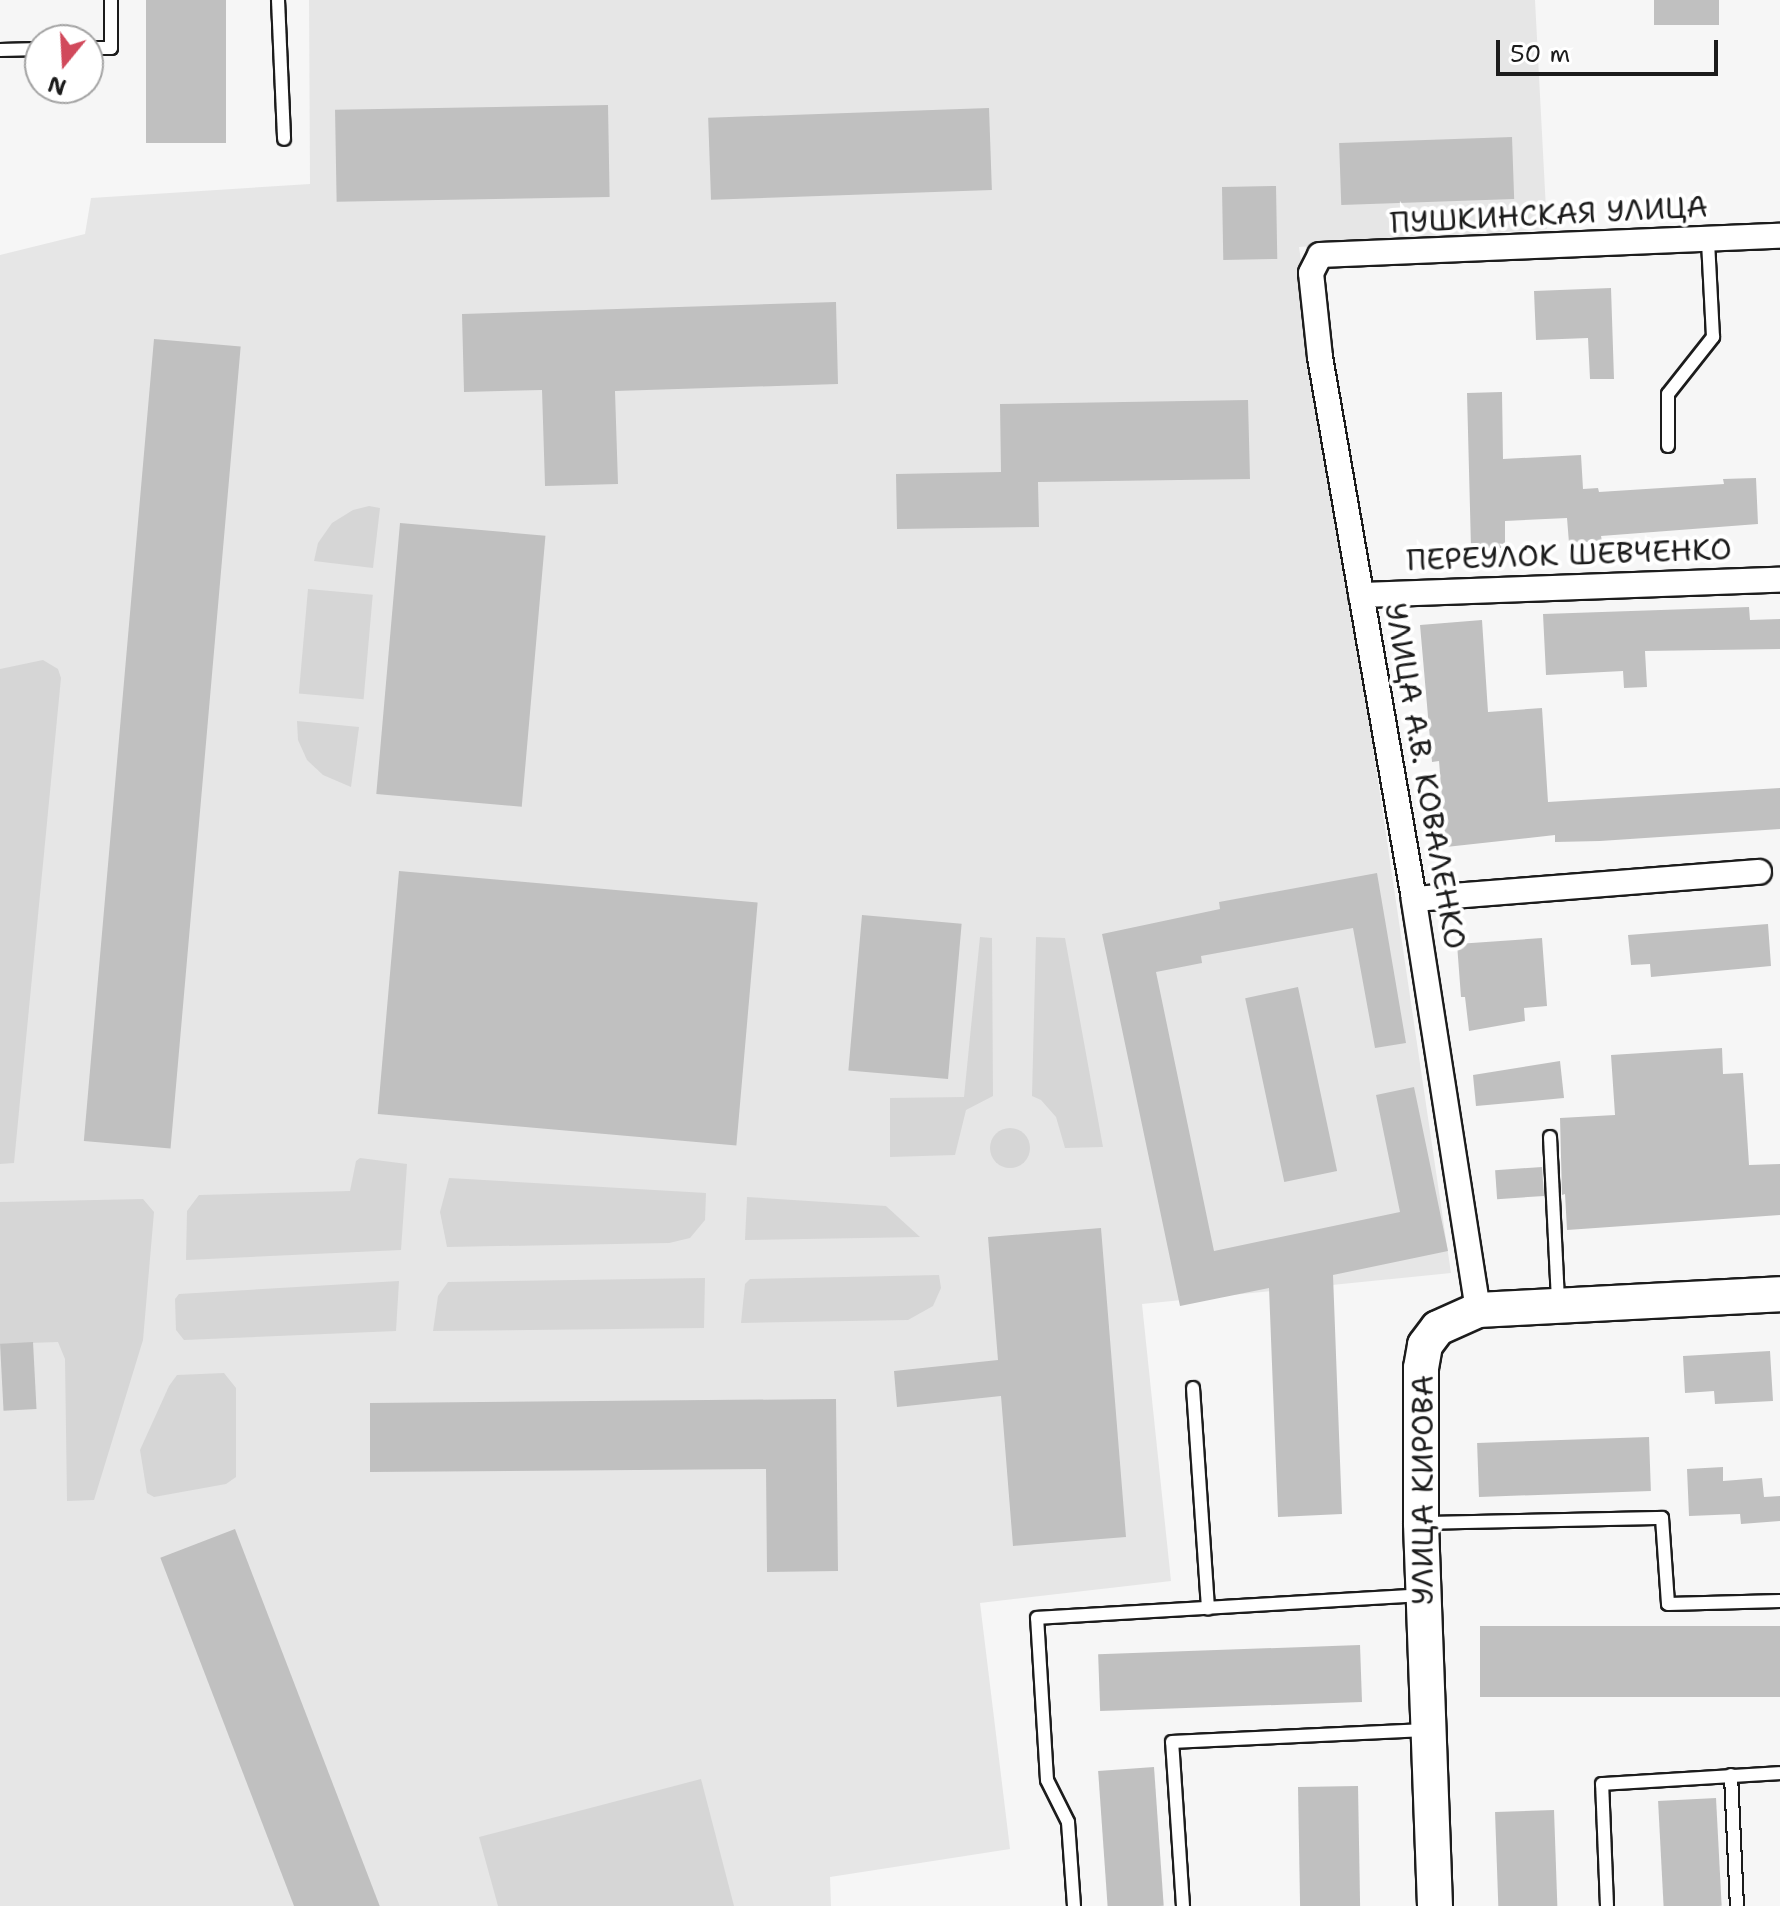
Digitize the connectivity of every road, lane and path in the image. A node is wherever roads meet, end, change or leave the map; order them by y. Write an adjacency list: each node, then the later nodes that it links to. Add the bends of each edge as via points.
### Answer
1 (111, 0): 3 (lane, via 111,48)
2 (278, 0): 6 (lane)
3 (104, 48)
4 (24, 49): 5 (lane)
5 (0, 50)
6 (284, 139)
7 (1780, 236): 8 (street, ПУШКИНСКАЯ УЛИЦА)
8 (1708, 240): 9 (street, ПУШКИНСКАЯ УЛИЦА); 10 (lane, via 1713,337 1668,394)
9 (1320, 255): 12 (street, УЛИЦА А.В. КОВАЛЕНКО, via 1311,273 1320,357)
10 (1668, 446)
11 (1780, 580): 12 (street, ПЕРЕУЛОК ШЕВЧЕНКО)
12 (1361, 595): 14 (street, УЛИЦА А.В. КОВАЛЕНКО)
13 (1759, 872): 14 (street)
14 (1414, 899): 18 (street, УЛИЦА А.В. КОВАЛЕНКО)
15 (1550, 1137): 17 (lane)
16 (1780, 1294): 17 (main road, УЛИЦА КИРОВА)
17 (1558, 1303): 18 (main road, УЛИЦА КИРОВА)
18 (1478, 1310): 20 (main road, УЛИЦА КИРОВА, via 1438,1328 1425,1345)
19 (1193, 1388): 23 (lane)
20 (1421, 1523): 21 (main road, УЛИЦА КИРОВА); 22 (lane, via 1662,1518 1668,1604)
21 (1423, 1595): 23 (lane); 24 (main road, УЛИЦА КИРОВА)
22 (1780, 1601)
23 (1208, 1608): 27 (lane, via 1037,1618 1047,1780 1068,1822)
24 (1428, 1730): 28 (lane, via 1172,1742); 29 (main road, УЛИЦА КИРОВА)
25 (1780, 1773): 26 (lane)
26 (1731, 1775): 30 (lane, via 1602,1784); 31 (lane)
27 (1074, 1906)
28 (1183, 1906)
29 (1435, 1906)
30 (1607, 1906)
31 (1737, 1906)

